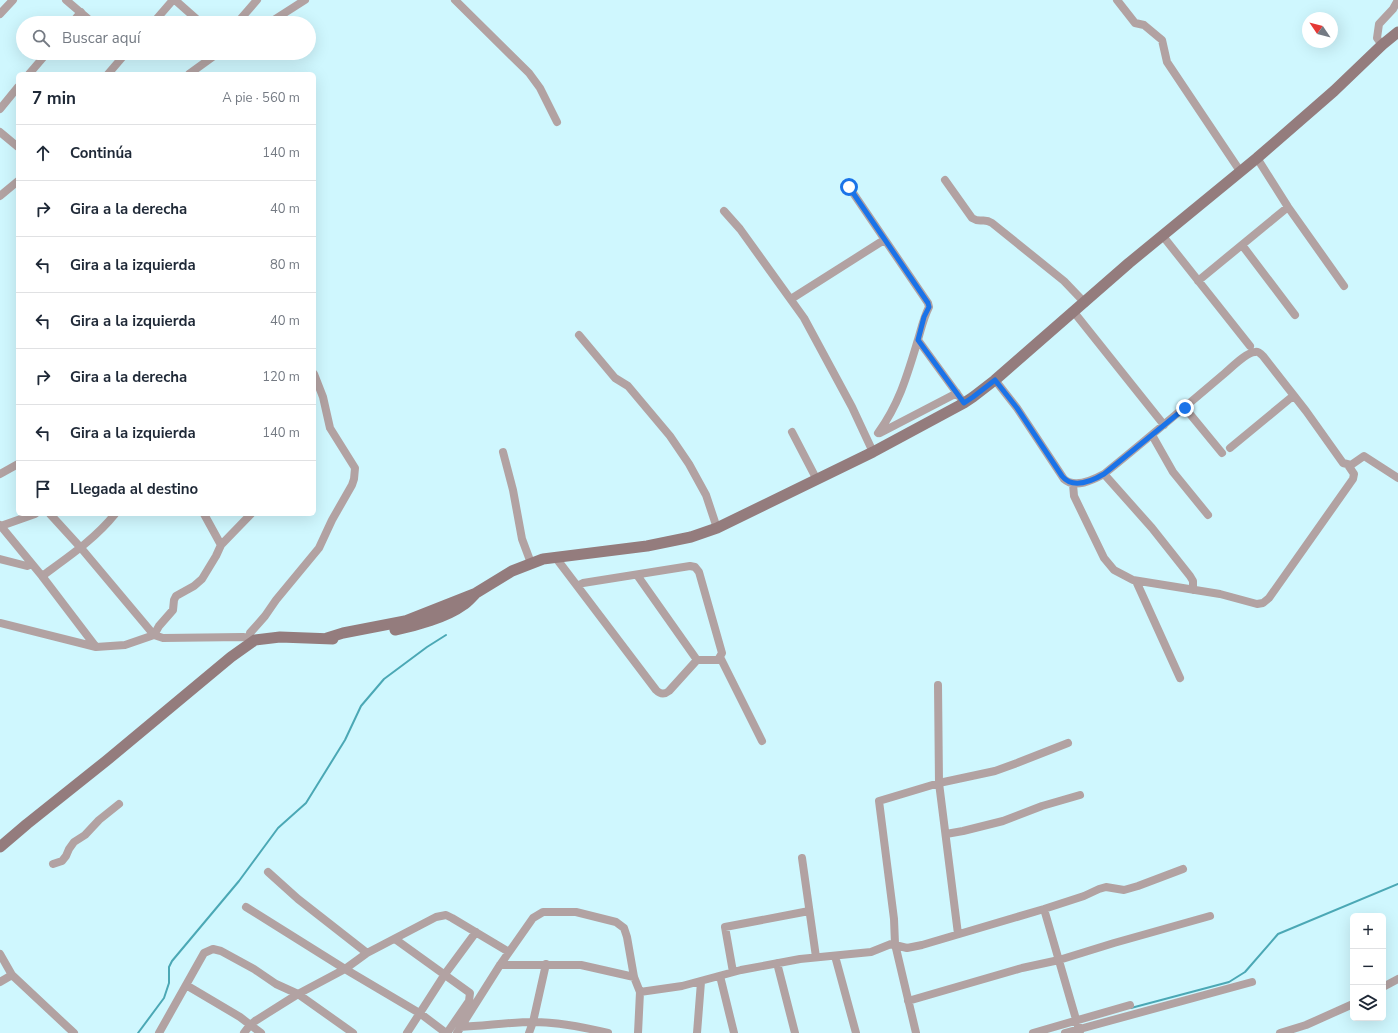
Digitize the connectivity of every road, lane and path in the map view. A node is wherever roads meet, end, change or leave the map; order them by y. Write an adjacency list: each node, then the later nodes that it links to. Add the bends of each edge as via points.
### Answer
1 (13, 0): 10 (street)
2 (66, 0): 9 (street)
3 (174, 0): 13 (street); 14 (street)
4 (257, 0): 15 (street)
5 (305, 0): 16 (street)
6 (455, 0): 27 (street, via 529,73 540,88)
7 (1117, 0): 31 (street, via 1135,23 1144,25 1162,40 1167,62)
8 (1398, 0): 18 (street, via 1379,24 1377,38)
9 (81, 12): 11 (street); 12 (street)
10 (0, 14)
11 (78, 16)
12 (85, 16)
13 (159, 16)
14 (193, 16)
15 (243, 16)
16 (280, 16)
17 (1398, 32): 18 (street)
18 (1382, 45): 30 (street)
19 (41, 60): 22 (street)
20 (120, 60): 23 (street)
21 (207, 60): 24 (street)
22 (32, 72)
23 (110, 72)
24 (192, 72)
25 (16, 89): 26 (street)
26 (0, 109)
27 (557, 122)
28 (0, 132): 29 (street)
29 (16, 145)
30 (1257, 158): 31 (street); 36 (street)
31 (1240, 171): 38 (street)
32 (945, 180): 44 (street, via 972,218 992,223 1064,281)
33 (16, 183): 35 (street)
34 (849, 187): 39 (street)
35 (0, 196)
36 (1288, 207): 40 (street); 42 (street)
37 (724, 211): 43 (street)
38 (1162, 235): 41 (street); 44 (street)
39 (884, 240): 43 (street); 48 (street, via 928,303 929,307)
40 (1242, 245): 41 (street); 46 (street)
41 (1198, 281): 49 (street)
42 (1344, 286)
43 (791, 299): 60 (street, via 823,352)
44 (1085, 303): 45 (street)
45 (1073, 311): 51 (street); 56 (street)
46 (1295, 315)
47 (579, 335): 79 (street, via 615,378 628,386 670,436 706,495)
48 (918, 340): 52 (street); 58 (street, via 903,388 890,416)
49 (1250, 346)
50 (316, 379): 93 (street, via 330,428 355,468 354,479 319,548 250,633)
51 (995, 380): 54 (street); 71 (street, via 1017,408 1062,476)
52 (957, 393): 54 (street); 58 (street)
53 (1293, 396): 55 (street, via 1263,356 1255,352 1237,363); 61 (street); 66 (street, via 1341,462)
54 (964, 403): 63 (street)
55 (1185, 408): 56 (street); 64 (street)
56 (1164, 425): 59 (street)
57 (792, 432): 70 (street)
58 (878, 433): 60 (street)
59 (1152, 435): 68 (street); 72 (street, via 1172,472)
60 (867, 439): 63 (street)
61 (1230, 448)
62 (503, 452): 84 (street, via 522,539)
63 (873, 452): 70 (street)
64 (1222, 453)
65 (16, 465): 67 (street)
66 (1348, 465): 69 (street, via 1364,456); 90 (street, via 1353,472 1353,479 1267,601 1258,604)
67 (0, 474)
68 (1104, 474): 71 (street, via 1087,482); 90 (street, via 1190,576)
69 (1398, 478)
70 (817, 480): 79 (street)
71 (1073, 484): 88 (street, via 1074,496 1104,558 1114,570)
72 (1208, 515)
73 (29, 516): 78 (street)
74 (52, 516): 81 (street)
75 (114, 516): 81 (street)
76 (205, 516): 80 (street)
77 (248, 516): 80 (street)
78 (1, 525): 85 (street)
79 (717, 528): 82 (street, via 691,537 647,546)
80 (221, 545): 92 (street, via 202,579 176,596 172,612)
81 (81, 548): 87 (street); 92 (street)
82 (556, 558): 84 (street); 89 (street)
83 (0, 559): 85 (street, via 27,566)
84 (531, 563): 93 (street, via 512,571 476,593 405,621 327,638)
85 (32, 564): 87 (street)
86 (637, 575): 89 (street); 95 (street, via 690,566 697,568 722,653); 96 (street)
87 (42, 576): 94 (street)
88 (1136, 581): 90 (street); 97 (street)
89 (577, 586): 96 (street, via 658,692 667,693)
90 (1193, 590)
91 (0, 623): 94 (street)
92 (154, 636): 93 (street); 94 (street, via 125,645)
93 (252, 639): 105 (street)
94 (96, 647)
95 (720, 657): 96 (street, via 718,660); 99 (street)
96 (697, 660)
97 (1180, 678)
98 (938, 685): 101 (street)
99 (762, 741)
100 (1068, 743): 101 (street, via 995,771)
101 (939, 783): 104 (street); 117 (street, via 879,801)
102 (1080, 795): 104 (street, via 1003,821)
103 (119, 804): 107 (street, via 99,820 85,836 74,842 62,861)
104 (946, 834): 115 (street)
105 (0, 847)
106 (802, 858): 112 (street)
107 (53, 864)
108 (1183, 869): 111 (street, via 1124,890 1106,887)
109 (268, 872): 120 (street)
110 (246, 907): 127 (street)
111 (1044, 909): 115 (street); 123 (street)
112 (809, 911): 122 (street); 128 (street, via 725,927)
113 (1210, 916): 123 (street)
114 (476, 932): 116 (street, via 446,915 436,917); 118 (street); 129 (street)
115 (958, 934): 117 (street, via 914,947 907,948)
116 (395, 939): 120 (street); 129 (street)
117 (895, 944): 121 (street, via 887,944 871,952); 141 (street)
118 (509, 952): 126 (street); 132 (street, via 533,918 543,912 576,912 616,922 624,928)
119 (0, 954): 130 (street)
120 (367, 954): 127 (street)
121 (835, 956): 122 (street); 162 (street)
122 (816, 958): 124 (street)
123 (1059, 960): 141 (street); 147 (street)
124 (776, 963): 128 (street); 161 (street)
125 (546, 964): 126 (street); 132 (street, via 581,965); 145 (street)
126 (500, 965): 148 (street)
127 (345, 969): 140 (street); 144 (street)
128 (733, 972): 131 (street)
129 (446, 974): 144 (street); 155 (street, via 470,993 469,1002)
130 (12, 975): 134 (street); 149 (street)
131 (720, 976): 135 (street); 160 (street)
132 (634, 977): 139 (street)
133 (1398, 979): 138 (street)
134 (0, 982)
135 (700, 982): 139 (street); 159 (street)
136 (1252, 982): 147 (street)
137 (186, 985): 140 (street, via 204,953 213,949); 146 (street); 150 (street)
138 (1386, 985)
139 (640, 992): 158 (street)
140 (298, 994): 146 (street); 153 (street)
141 (908, 1001): 163 (street)
142 (1350, 1005): 166 (street, via 1306,1025)
143 (1130, 1006): 147 (street)
144 (421, 1014): 154 (street); 155 (street)
145 (532, 1022): 148 (street); 156 (street); 157 (street, via 578,1026)
146 (250, 1025): 151 (street); 152 (street)
147 (1079, 1028): 164 (street); 165 (street)
148 (458, 1030)
149 (74, 1033)
150 (159, 1033)
151 (244, 1033)
152 (261, 1033)
153 (353, 1033)
154 (408, 1033)
155 (446, 1033)
156 (529, 1033)
157 (608, 1033)
158 (638, 1033)
159 (697, 1033)
160 (734, 1033)
161 (795, 1033)
162 (856, 1033)
163 (916, 1033)
164 (1033, 1033)
165 (1065, 1033)
166 (1280, 1033)

